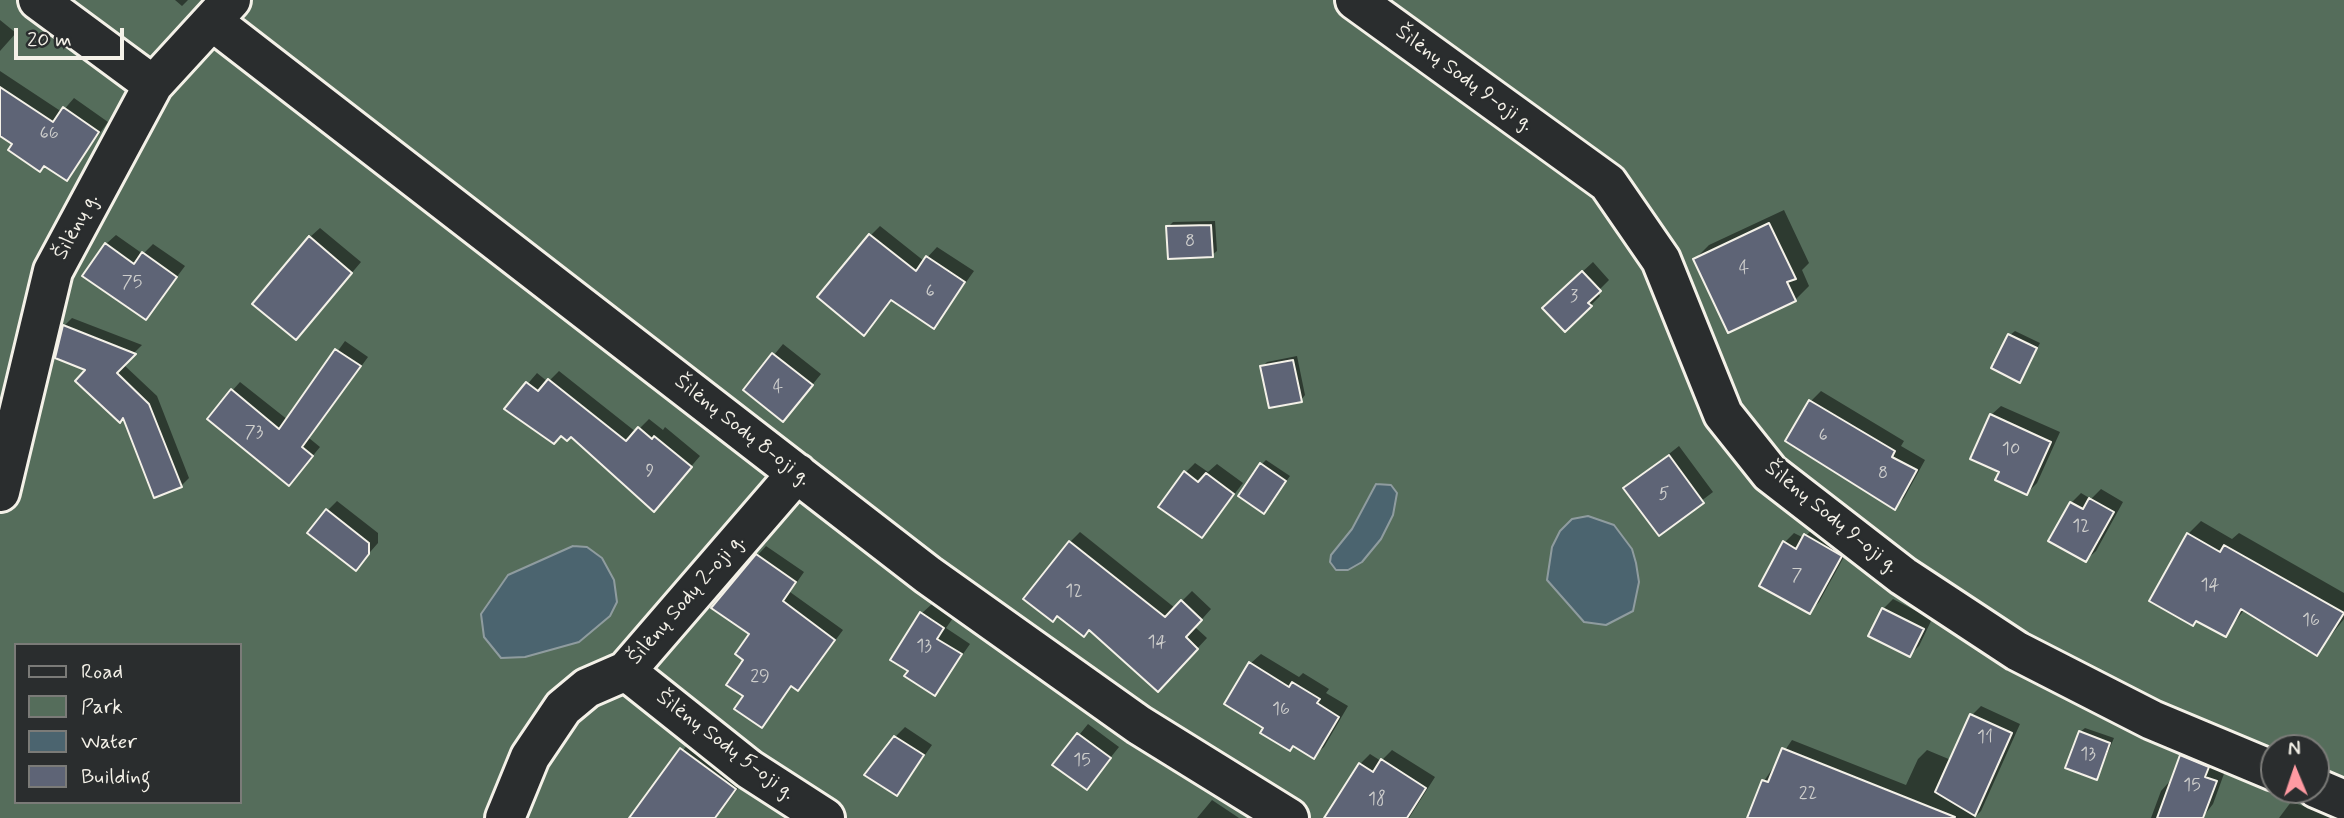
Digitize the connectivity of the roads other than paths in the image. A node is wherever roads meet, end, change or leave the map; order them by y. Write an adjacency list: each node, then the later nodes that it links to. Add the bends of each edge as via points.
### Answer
1 (38, 0): 4 (street)
2 (1355, 0): 8 (street, Šilėnų Sodų 9-oji g., via 1608,183 1661,261 1723,414 1770,473 1903,576 2017,651 2152,720)
3 (221, 10): 4 (street, Šilėnų g.); 5 (street, Šilėnų Sodų 8-oji g.)
4 (153, 85): 6 (street, Šilėnų g., via 53,271)
5 (797, 473): 7 (street, Šilėnų Sodų 2-oji g.); 11 (street, Šilėnų Sodų 8-oji g., via 928,575 1139,725)
6 (0, 492)
7 (626, 671): 9 (street, Šilėnų Sodų 2-oji g., via 587,688 555,717 530,757); 10 (street, Šilėnų Sodų 5-oji g., via 749,768)
8 (2260, 765)
9 (505, 818)
10 (825, 818)
11 (1289, 818)

